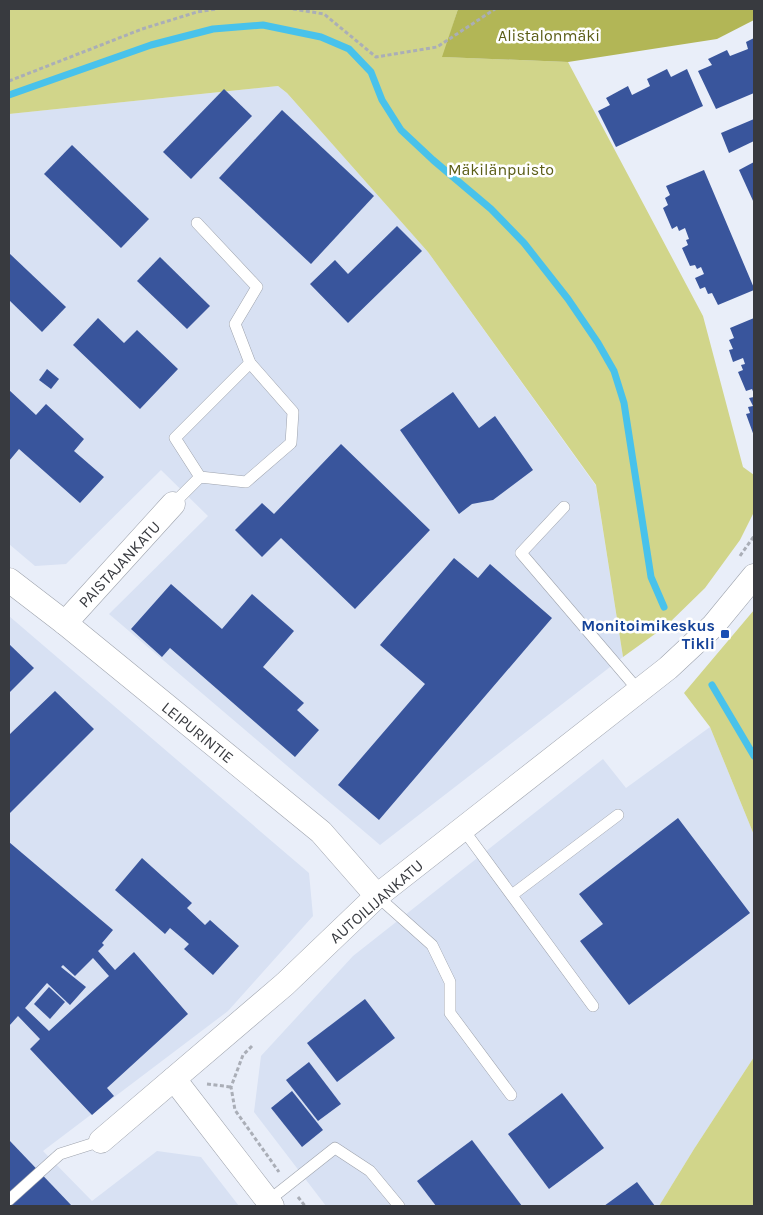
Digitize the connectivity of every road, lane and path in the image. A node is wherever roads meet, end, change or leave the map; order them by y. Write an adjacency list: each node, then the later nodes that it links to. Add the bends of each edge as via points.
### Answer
1 (216, 9): 4 (path, via 142,29)
2 (293, 9): 3 (path, via 324,14 376,56 437,47)
3 (495, 9)
4 (9, 81)
5 (197, 223): 6 (lane, via 257,287 235,324)
6 (250, 363): 7 (lane, via 175,438); 7 (lane, via 293,412 291,443 246,482)
7 (200, 477): 8 (lane)
8 (173, 504): 12 (street, PAISTAJANKATU)
9 (564, 507): 13 (lane, via 521,553)
10 (754, 576): 13 (street, AUTOILIJANKATU, via 714,626)
11 (9, 580): 12 (street, LEIPURINTIE)
12 (65, 623): 17 (street, LEIPURINTIE, via 321,832)
13 (639, 691): 15 (street, AUTOILIJANKATU)
14 (618, 815): 16 (lane)
15 (462, 829): 16 (lane); 17 (street, AUTOILIJANKATU)
16 (512, 895): 18 (lane)
17 (377, 896): 19 (street, AUTOILIJANKATU, via 285,984); 21 (lane, via 432,946 450,982 450,1013)
18 (594, 1006)
19 (174, 1079): 22 (street, AUTOILIJANKATU); 25 (street)
20 (231, 1087): 23 (path, via 235,1110)
21 (512, 1095)
22 (101, 1141): 24 (lane, via 60,1154)
23 (289, 1184): 25 (lane); 26 (path); 27 (lane, via 335,1148 370,1171)
24 (9, 1200)
25 (270, 1204)
26 (306, 1206)
27 (399, 1206)

